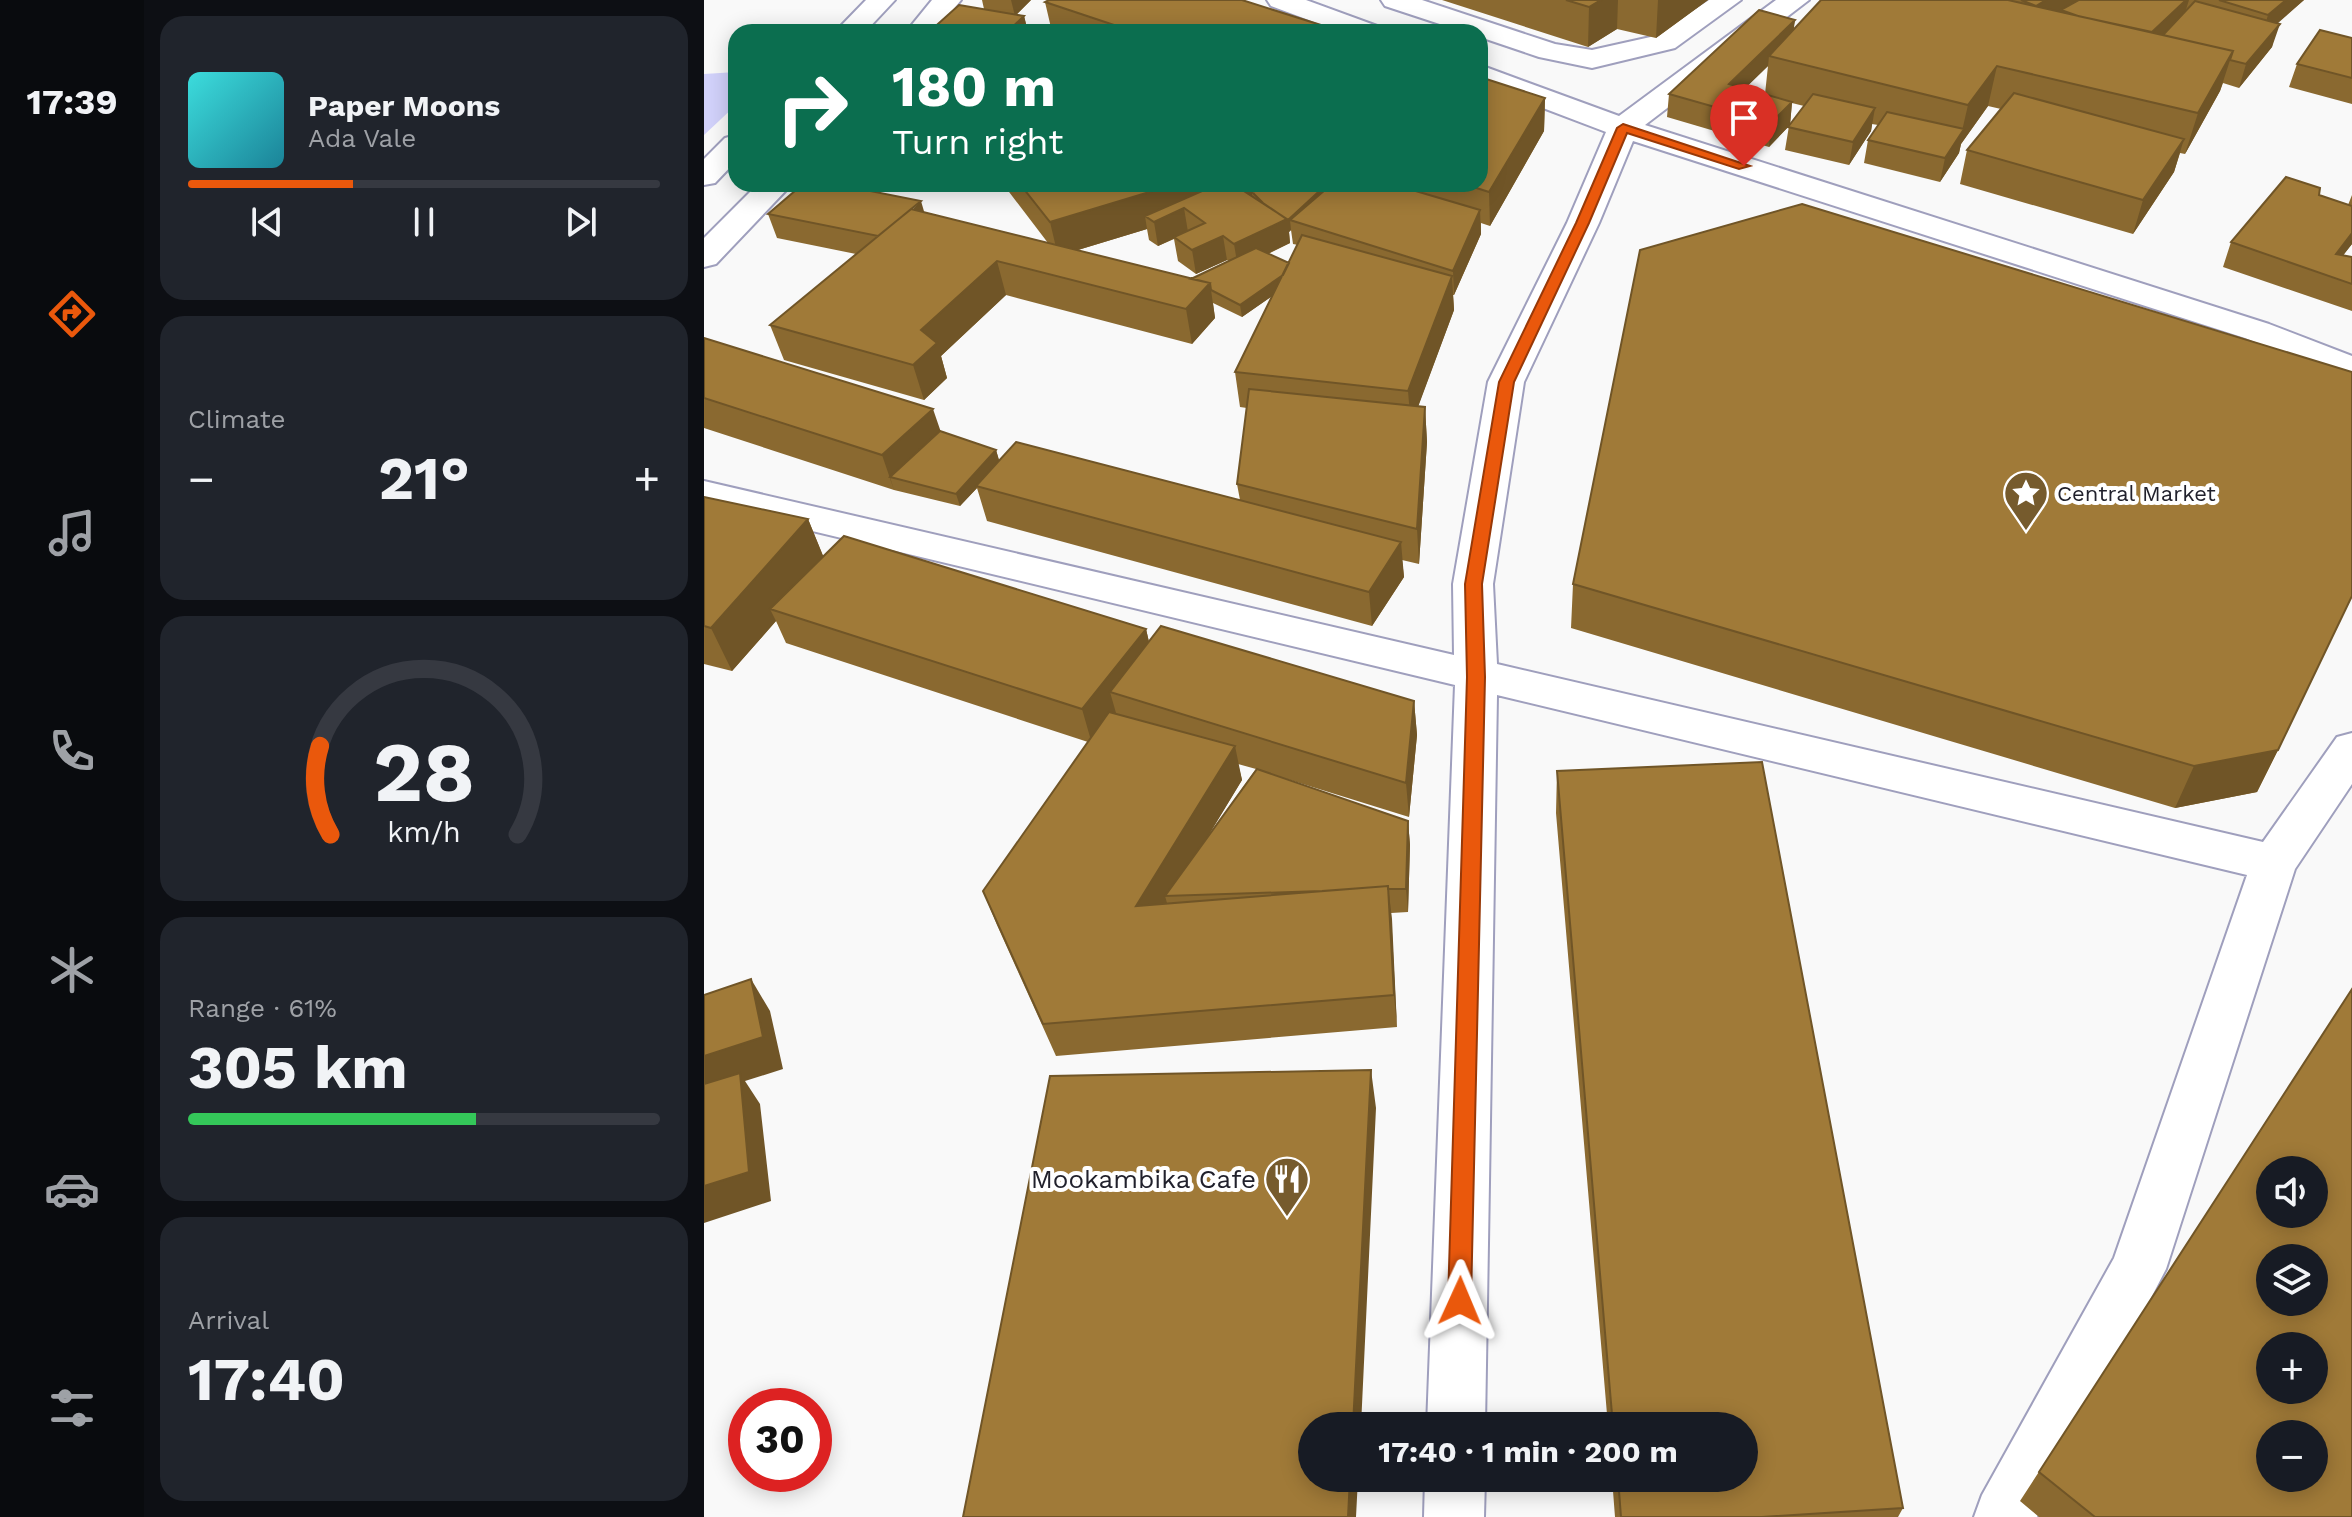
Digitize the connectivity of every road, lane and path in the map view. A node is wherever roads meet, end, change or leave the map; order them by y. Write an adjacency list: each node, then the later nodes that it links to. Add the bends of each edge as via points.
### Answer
1 (881, 0): 7 (street)
2 (947, 0): 8 (street)
3 (1281, 0): 9 (street)
4 (1395, 0): 10 (street)
5 (1727, 0): 11 (street, via 1665,42 1592,59)
6 (1795, 0): 13 (street)
7 (857, 24)
8 (927, 24)
9 (1346, 24)
10 (1467, 24)
11 (1488, 31)
12 (1488, 77): 13 (street)
13 (1623, 128): 18 (street, via 2257,331); 20 (street, via 1506,382 1473,584)
14 (728, 152): 15 (street)
15 (704, 176)
16 (768, 192): 17 (street)
17 (704, 257)
18 (2352, 369)
19 (704, 493): 20 (street)
20 (1476, 677): 22 (street); 23 (street)
21 (2352, 749): 22 (street)
22 (2274, 863): 26 (street, via 2138,1269)
23 (1456, 1412)
24 (1455, 1492): 25 (street)
25 (1454, 1517)
26 (2004, 1517)

